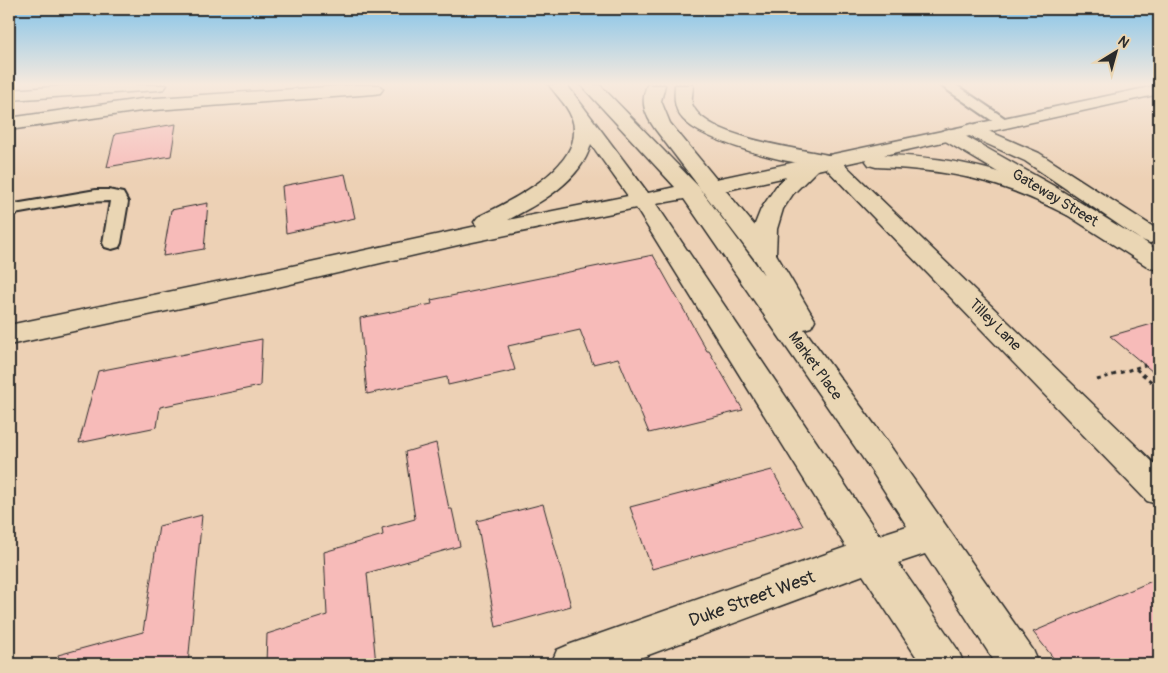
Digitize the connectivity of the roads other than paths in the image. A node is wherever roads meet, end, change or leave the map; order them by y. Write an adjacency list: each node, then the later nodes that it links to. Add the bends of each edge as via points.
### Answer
1 (62, 116): 9 (main road)
2 (622, 116): 13 (main road, Market Place)
3 (657, 116): 13 (main road)
4 (692, 116): 12 (main road, via 710,130 737,142)
5 (995, 116): 8 (lane)
6 (1035, 116): 8 (main road)
7 (581, 117): 14 (main road); 17 (main road, via 583,137 562,174 527,200)
8 (1005, 123): 10 (main road)
9 (9, 124)
10 (972, 130): 11 (main road); 18 (main road, Gateway Street, via 1032,157)
11 (950, 135): 12 (main road); 16 (main road, Gateway Street)
12 (819, 164): 13 (main road); 16 (main road, via 897,162 944,165 1026,187); 20 (main road, via 785,190 772,209 765,229); 24 (main road, Tilley Lane, via 1061,392)
13 (700, 189): 14 (main road); 20 (main road); 23 (main road, Market Place)
14 (643, 201): 17 (main road); 26 (main road)
15 (9, 210): 19 (lane, via 96,195 117,196 119,202)
16 (1075, 210): 21 (main road, Gateway Street)
17 (458, 236): 22 (main road, via 269,280)
18 (1158, 240)
19 (112, 243)
20 (764, 254): 23 (main road)
21 (1159, 262)
22 (9, 334)
23 (882, 460): 25 (main road, Market Place)
24 (1159, 490)
25 (933, 536): 26 (main road, Duke Street West); 29 (main road, Market Place)
26 (871, 555): 27 (main road, Duke Street West); 28 (main road)
27 (571, 664)
28 (944, 664)
29 (1018, 664)

